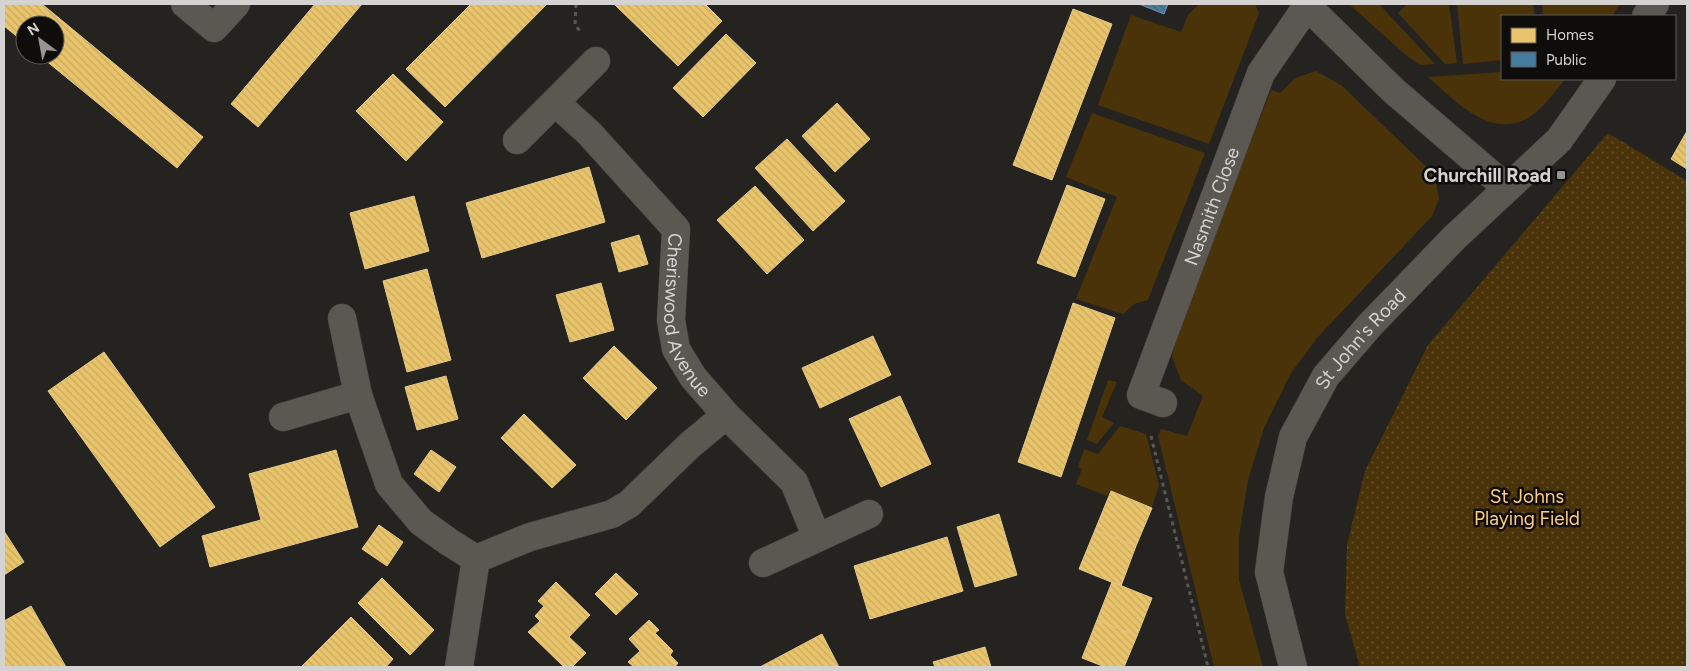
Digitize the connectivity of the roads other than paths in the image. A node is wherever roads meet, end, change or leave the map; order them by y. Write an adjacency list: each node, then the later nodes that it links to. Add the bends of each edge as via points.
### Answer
1 (186, 4): 2 (street, via 214,28)
2 (236, 4)
3 (1655, 4): 5 (street)
4 (1306, 5): 10 (street, via 1394,91); 13 (street, Nasmith Close, via 1261,73 1141,395)
5 (1647, 15)
6 (596, 61): 8 (street)
7 (1601, 80): 10 (street, St John's Road, via 1559,140)
8 (556, 103): 9 (street); 14 (street, Cheriswood Avenue, via 590,133 676,229 671,320 676,349 693,377)
9 (517, 140)
10 (1507, 188): 21 (street, St John's Road, via 1402,292 1326,376 1293,437 1279,497 1269,572)
11 (342, 318): 12 (street)
12 (358, 395): 15 (street); 18 (street, via 389,484 421,522)
13 (1163, 403)
14 (726, 415): 17 (street, Cheriswood Avenue, via 794,482); 18 (street, Cheriswood Avenue, via 629,504 612,514 530,537)
15 (283, 417)
16 (869, 514): 17 (street)
17 (817, 538): 19 (street)
18 (476, 559): 20 (street)
19 (763, 563)
20 (459, 667)
21 (1293, 667)

